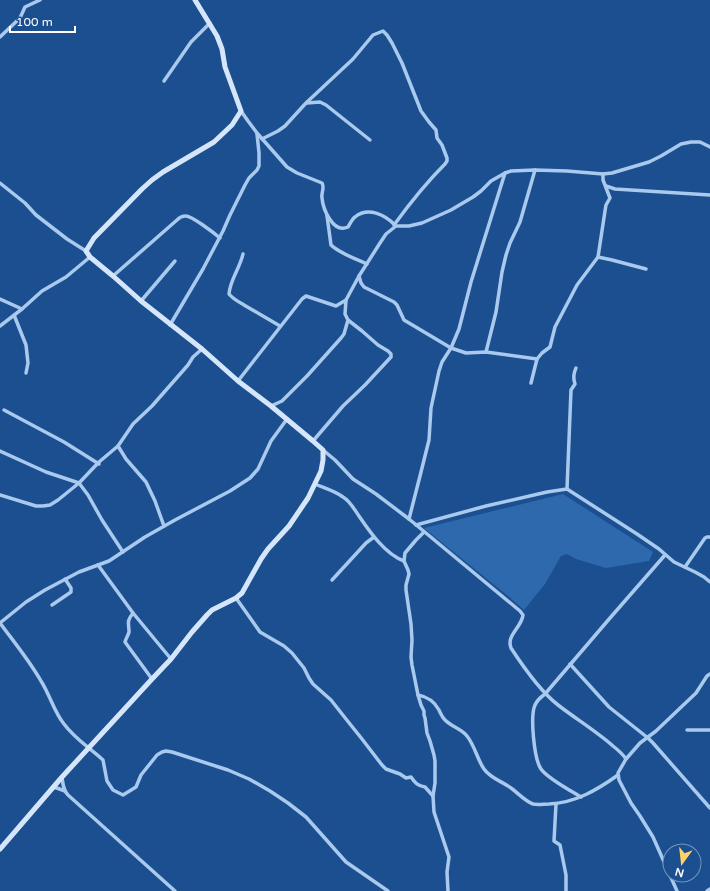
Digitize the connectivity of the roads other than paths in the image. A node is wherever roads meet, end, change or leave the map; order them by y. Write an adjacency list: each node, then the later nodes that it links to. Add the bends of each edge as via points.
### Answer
1 (40, 0): 4 (street, via 25,7 20,18)
2 (194, 0): 3 (street)
3 (210, 23): 5 (street, via 191,42); 7 (street, via 222,49 225,67)
4 (0, 37)
5 (164, 81)
6 (306, 103): 9 (street, via 285,126); 10 (street, via 320,102 326,105); 19 (street, via 353,59 373,34 383,31 387,35 402,63 421,110 436,130 447,158 445,164 427,183)
7 (240, 112): 8 (street); 21 (street, via 232,125 214,142 163,172 142,189 94,238)
8 (257, 133): 9 (street); 20 (street, via 259,166 245,185)
9 (262, 139): 18 (street, via 287,167 322,183 321,196)
10 (370, 140)
11 (710, 147): 14 (street, via 700,142 681,144 649,162)
12 (535, 170): 13 (street); 14 (street); 41 (street, via 520,222 506,256)
13 (505, 173): 19 (street, via 451,210 422,223); 39 (street, via 459,329)
14 (603, 174): 16 (street)
15 (0, 183): 21 (street, via 36,215)
16 (605, 186): 17 (street, via 615,189); 23 (street, via 610,198 606,205)
17 (710, 195)
18 (327, 215): 19 (street, via 334,225 342,229 348,227 354,217 368,211 384,216); 26 (street, via 331,245)
19 (395, 226): 26 (street, via 386,234)
20 (220, 238): 28 (street, via 193,219 183,216); 36 (street)
21 (86, 251): 24 (street)
22 (243, 254): 38 (street, via 229,294 236,301)
23 (598, 256): 27 (street); 42 (street, via 577,286 555,327 550,347)
24 (90, 258): 28 (street); 33 (street, via 66,277 42,291)
25 (175, 261): 32 (street)
26 (367, 264): 29 (street)
27 (646, 269)
28 (113, 276): 32 (street)
29 (359, 276): 31 (street); 39 (street, via 364,287 394,302 404,320)
30 (0, 299): 33 (street)
31 (346, 300): 35 (street, via 345,314); 38 (street, via 336,306 306,296)
32 (141, 301): 36 (street)
33 (22, 309): 34 (street)
34 (14, 315): 37 (street); 44 (street, via 26,345)
35 (348, 320): 47 (street, via 344,334 307,376 282,401); 50 (street, via 388,351 391,357)
36 (170, 324): 40 (street)
37 (0, 326)
38 (280, 326): 45 (street)
39 (450, 348): 41 (street, via 466,353); 59 (street, via 439,371 431,408 429,440)
40 (202, 349): 45 (street); 51 (street, via 133,424)
41 (486, 352): 42 (street)
42 (537, 359): 46 (street)
43 (576, 368): 57 (street, via 573,373 575,384 571,390)
44 (26, 373)
45 (238, 380): 47 (street)
46 (531, 383)
47 (271, 406): 49 (street)
48 (4, 410): 54 (street, via 64,442)
49 (287, 419): 50 (street); 61 (street, via 250,478)
50 (313, 441): 52 (street)
51 (118, 446): 54 (street); 61 (street, via 146,482)
52 (323, 450): 56 (street, via 321,471); 59 (street, via 353,479)
53 (0, 451): 55 (street, via 46,472)
54 (98, 464): 55 (street)
55 (79, 483): 58 (street, via 50,505 36,506); 65 (street)
56 (315, 484): 63 (street, via 344,497); 73 (street, via 302,508 268,549)
57 (567, 489): 60 (street, via 486,506); 66 (street)
58 (0, 495)
59 (409, 519): 60 (street)
60 (416, 525): 62 (street)
61 (164, 526): 65 (street)
62 (424, 532): 67 (street, via 405,553); 80 (street, via 513,604 523,615 523,620 510,638 510,644)
63 (374, 537): 67 (street); 71 (street)
64 (710, 537): 69 (street, via 705,538)
65 (123, 552): 68 (street)
66 (666, 555): 69 (street); 77 (street)
67 (404, 561): 81 (street, via 409,574 406,590 412,624 411,658)
68 (98, 565): 70 (street); 75 (street)
69 (685, 567): 72 (street)
70 (65, 579): 74 (street, via 71,588 70,592); 85 (street, via 26,602 0,623 41,680 63,723)
71 (332, 580)
72 (710, 582)
73 (236, 598): 76 (street, via 212,610); 91 (street, via 260,632 292,653 313,684 331,700 382,765 406,778 411,777)
74 (52, 605)
75 (133, 613): 76 (street); 79 (street, via 128,619 129,634 125,642)
76 (171, 659): 79 (street)
77 (570, 664): 80 (street); 84 (street, via 608,707)
78 (710, 674): 84 (street, via 696,693)
79 (152, 679): 85 (street)
80 (545, 694): 86 (street, via 608,741); 92 (street, via 533,708 533,738 539,764 546,774)
81 (418, 695): 91 (street, via 435,761); 93 (street, via 433,702 446,721 468,737 487,773 532,804)
82 (687, 730): 83 (street)
83 (710, 730)
84 (648, 738): 86 (street); 94 (street)
85 (89, 749): 88 (street); 98 (street, via 103,760 107,781 112,790 123,795 136,787 157,755 166,751 249,779 306,817 346,862)
86 (626, 759): 87 (street)
87 (618, 775): 92 (street); 101 (street, via 618,780 653,837)
88 (62, 777): 89 (street); 90 (street)
89 (54, 787): 90 (street); 95 (street)
90 (65, 791): 97 (street)
91 (433, 796): 99 (street, via 434,812 449,857)
92 (581, 797): 93 (street)
93 (556, 804): 100 (street, via 554,841 560,846 566,875)
94 (710, 808)
95 (0, 849)
96 (710, 889): 102 (street)
97 (175, 891)
98 (388, 891)
99 (448, 891)
100 (566, 891)
101 (677, 891)
102 (707, 891)

